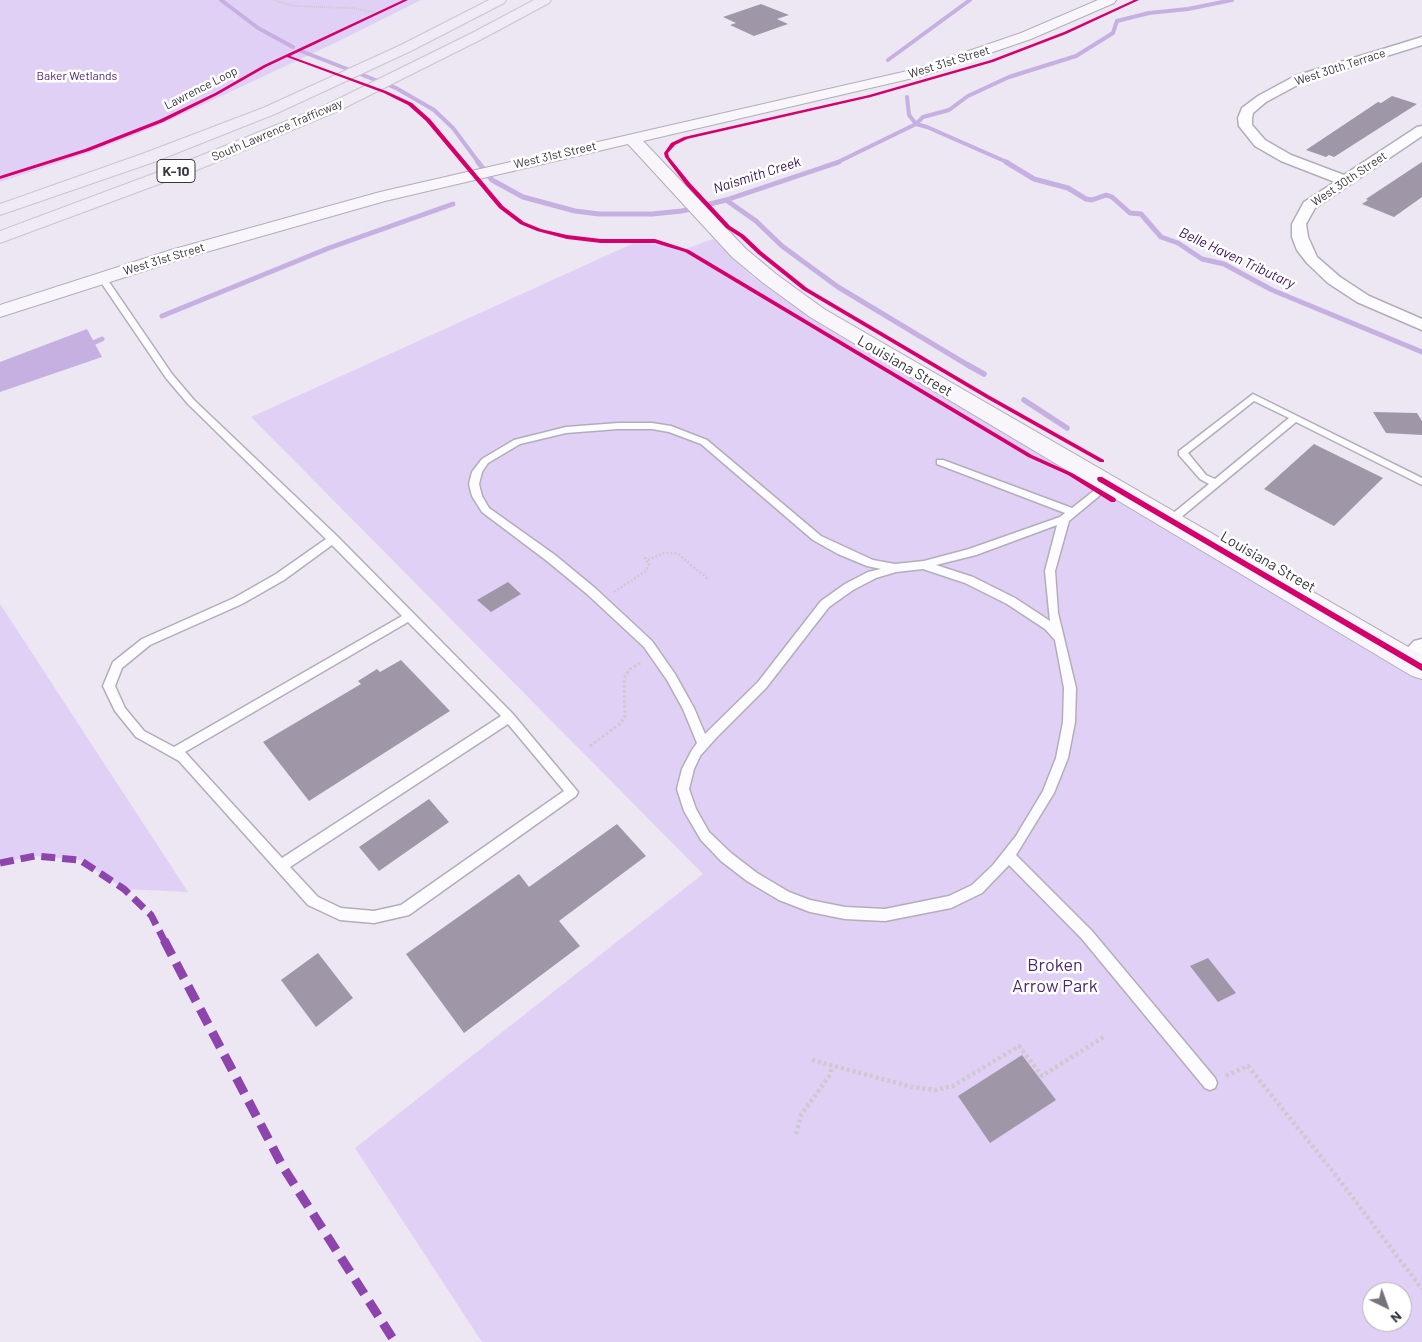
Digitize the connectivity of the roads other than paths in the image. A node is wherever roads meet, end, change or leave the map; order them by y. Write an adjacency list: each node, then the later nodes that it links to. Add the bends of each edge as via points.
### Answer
1 (499, 0): 8 (highway, South Lawrence Trafficway / K-10, via 326,86 180,146)
2 (544, 0): 9 (highway, South Lawrence Trafficway / K-10, via 350,100 199,162)
3 (1109, 0): 6 (main road, West 31st Street, via 1026,36 921,72)
4 (1422, 41): 7 (street, West 30th Terrace, via 1299,79 1247,111 1246,126 1260,143 1286,158)
5 (1422, 130): 7 (street, West 30th Street)
6 (632, 138): 10 (main road, West 31st Street, via 422,187 256,231); 16 (main road, Louisiana Street, via 716,230 754,266 817,313)
7 (1346, 181): 12 (street, West 30th Street, via 1309,205 1302,215 1300,237 1305,250 1348,290)
8 (0, 210)
9 (0, 237)
10 (102, 278): 11 (main road, West 31st Street); 20 (lane, via 169,376 191,402)
11 (0, 312)
12 (1422, 325)
13 (1295, 418): 15 (lane); 17 (lane); 17 (lane, via 1253,397 1182,453 1203,477)
14 (940, 462): 18 (lane)
15 (1422, 482)
16 (1108, 484): 18 (lane); 19 (main road, Louisiana Street)
17 (1216, 484): 19 (lane)
18 (1069, 515): 21 (lane, via 972,552); 24 (lane, via 1050,571 1053,613)
19 (1170, 521): 25 (main road, Louisiana Street)
20 (333, 539): 23 (lane); 28 (lane, via 280,577 238,601 146,642 117,665 109,686 121,711 140,734)
21 (923, 565): 22 (lane); 24 (lane, via 970,580 1011,601 1049,626)
22 (896, 568): 27 (lane, via 872,575 825,604 762,685); 27 (lane, via 863,560 817,538 704,442 671,429 618,426 566,430 516,442 485,461 474,484 485,510 552,558 648,644 671,677)
23 (410, 616): 26 (lane); 28 (lane)
24 (1060, 639): 29 (lane, via 1070,688 1069,722 1062,758 1048,793)
25 (1418, 659)
26 (509, 717): 30 (lane); 30 (lane, via 572,792 404,911 374,918 340,914 313,901)
27 (704, 745): 29 (lane, via 688,769 683,790 690,811 705,836 752,877 784,896 810,906 845,913 885,915 950,902 977,889)
28 (175, 752): 30 (lane, via 183,756)
29 (1008, 856): 31 (lane, via 1087,935)
30 (281, 866)
31 (1210, 1083)

